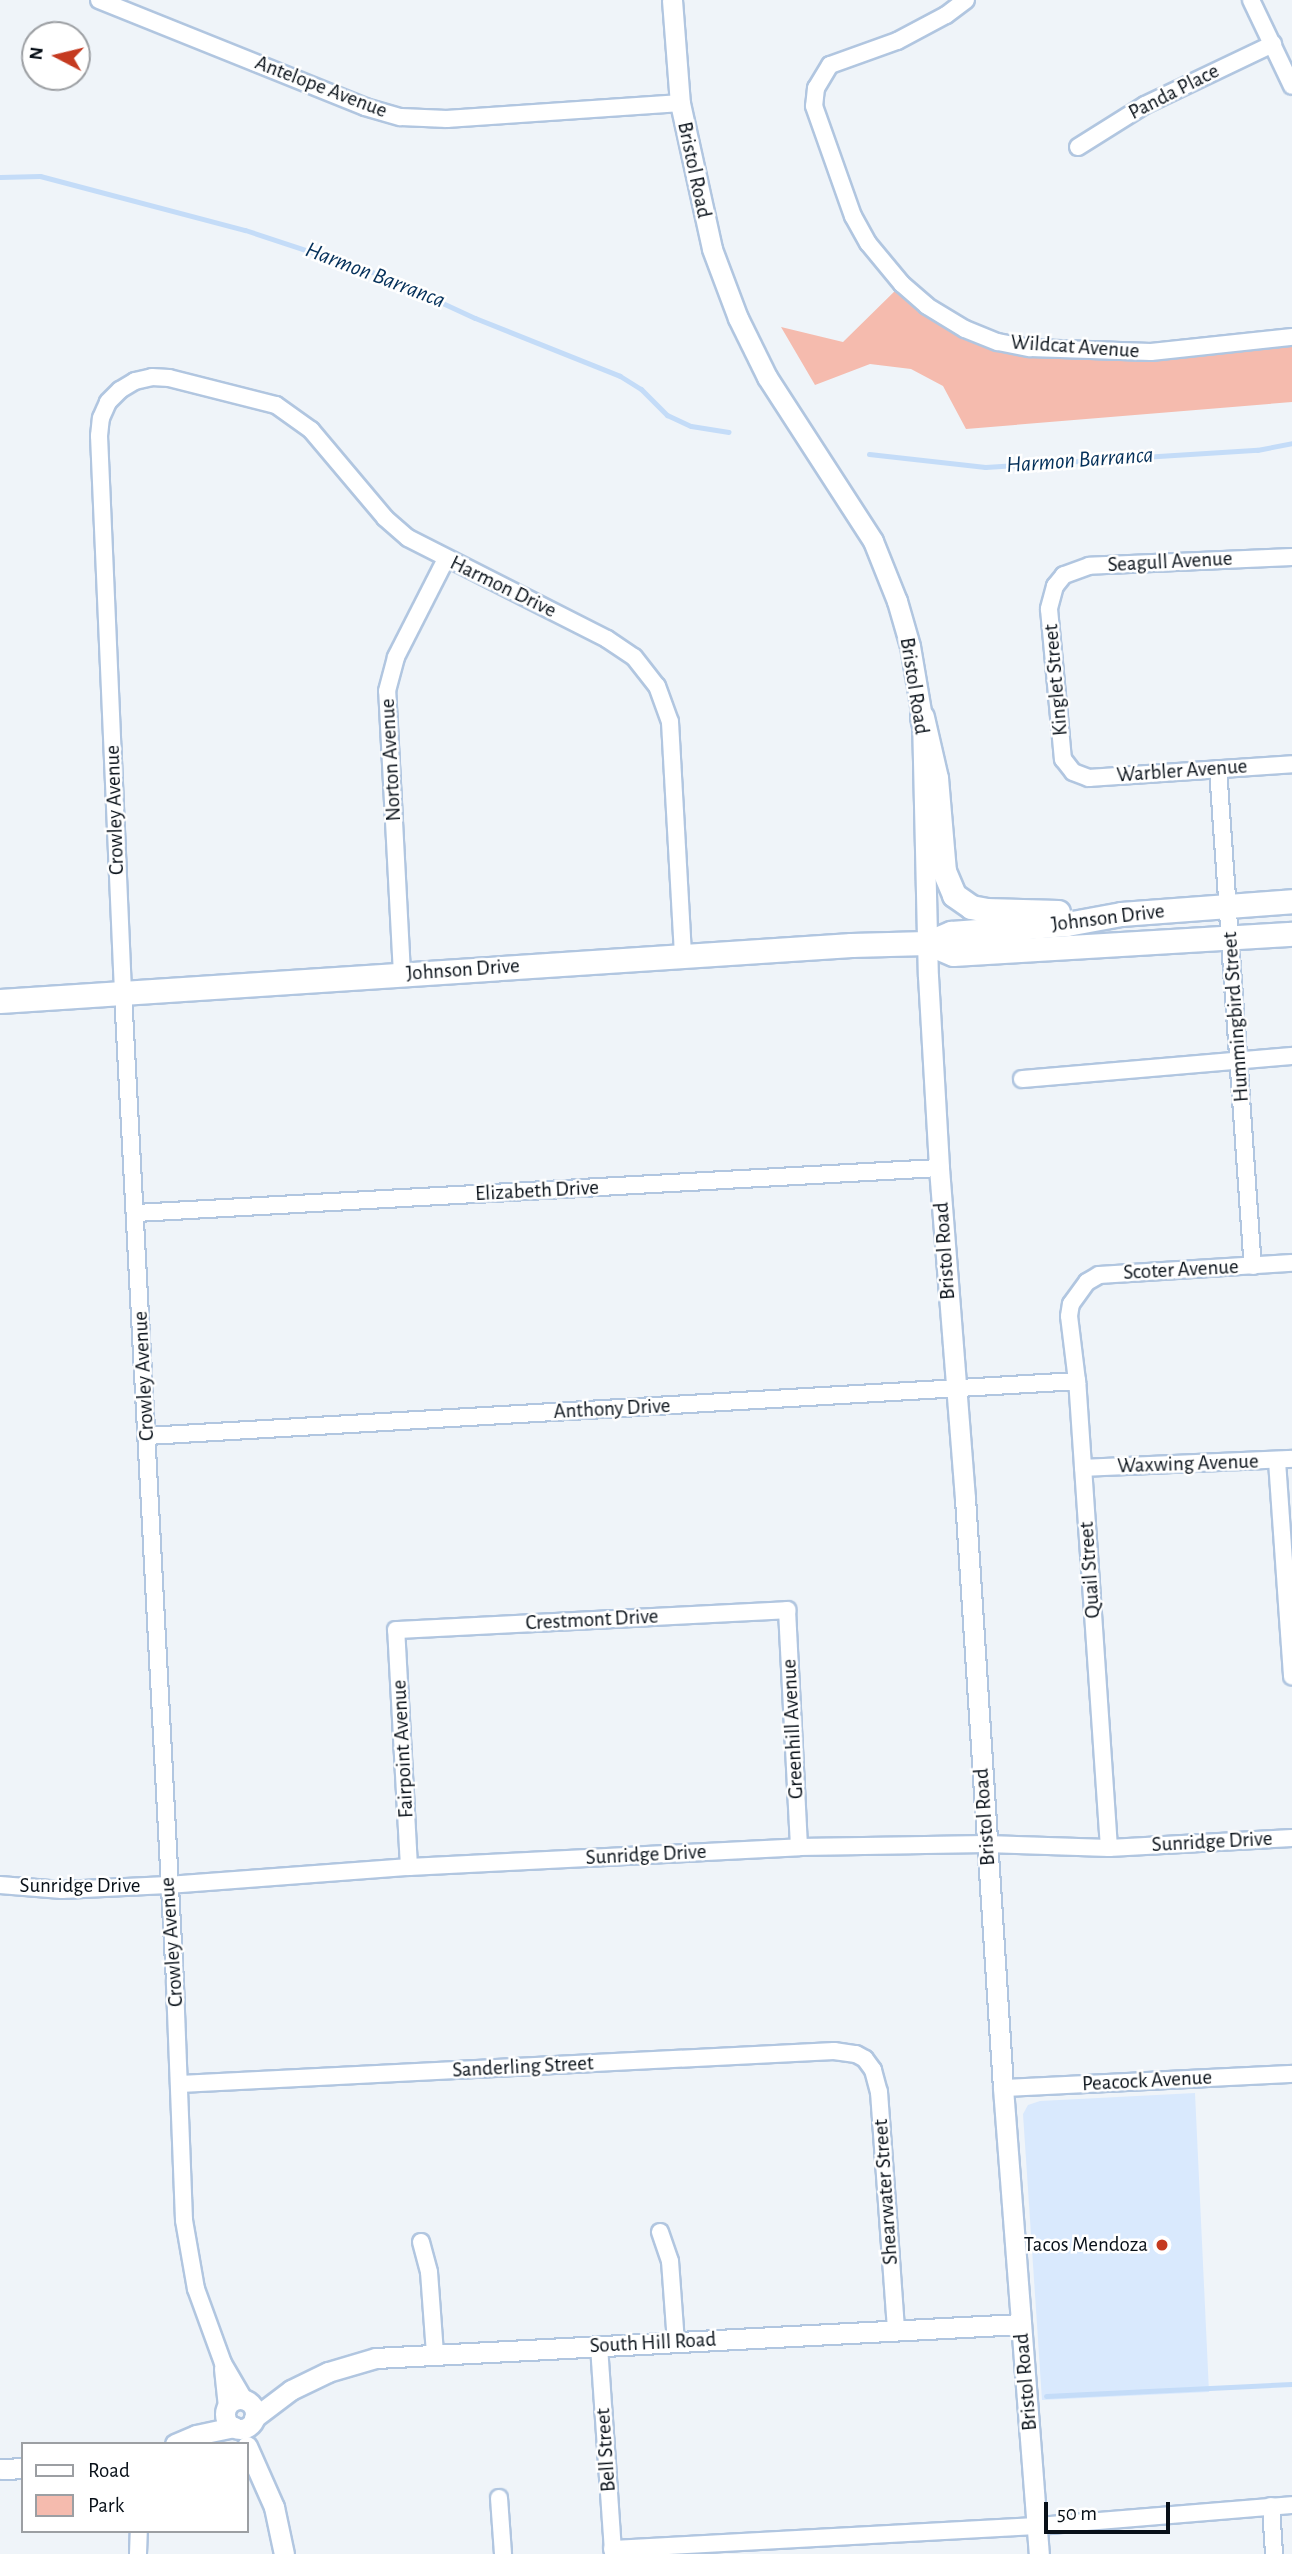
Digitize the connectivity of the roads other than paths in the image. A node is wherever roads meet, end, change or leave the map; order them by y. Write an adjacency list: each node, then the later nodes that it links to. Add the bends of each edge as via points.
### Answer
1 (672, 0): 7 (street, Bristol Road)
2 (966, 0): 9 (street, Wildcat Avenue, via 906,37 840,59 824,71 816,88 814,106 853,216 884,266 918,299 965,329 1030,348 1126,353)
3 (1251, 0): 5 (street)
4 (105, 1): 7 (street, Antelope Avenue, via 365,107 401,117 447,119)
5 (1273, 44): 6 (street); 8 (street, Panda Place, via 1146,105)
6 (1292, 86)
7 (680, 103): 14 (street, Bristol Road, via 712,249 738,318 767,377 873,541 901,612)
8 (1078, 148)
9 (1292, 337)
10 (120, 390): 12 (street, Harmon Drive, via 135,381 169,378 276,405 311,430 396,529); 26 (street, Crowley Avenue, via 101,418 99,436)
11 (1292, 556): 13 (street, Seagull Avenue, via 1088,566 1064,575)
12 (446, 559): 24 (street, Harmon Drive, via 621,647 657,686 670,722); 25 (street, Norton Avenue, via 396,657 387,691)
13 (1055, 586): 17 (street, Kinglet Street, via 1049,609 1063,759)
14 (922, 717): 20 (main road, via 936,778 944,872 961,902 986,910); 23 (street, Bristol Road)
15 (1292, 764): 16 (street, Warbler Avenue)
16 (1218, 769): 17 (street, Warbler Avenue, via 1088,778); 19 (street, Hummingbird Street)
17 (1073, 772)
18 (1292, 901): 19 (main road, Johnson Drive)
19 (1228, 906): 20 (main road, Johnson Drive); 22 (street, Hummingbird Street)
20 (1121, 914): 23 (main road, Johnson Drive, via 1067,924 951,933)
21 (1292, 934): 22 (main road, Johnson Drive)
22 (1230, 937): 23 (main road, Johnson Drive, via 953,954); 29 (street, Hummingbird Street)
23 (927, 943): 24 (main road, Johnson Drive); 31 (street, Bristol Road)
24 (683, 956): 25 (main road, Johnson Drive)
25 (402, 974): 26 (main road, Johnson Drive)
26 (123, 992): 27 (main road, Johnson Drive); 32 (street, Crowley Avenue)
27 (0, 1001)
28 (1292, 1056): 29 (street)
29 (1239, 1060): 30 (street); 34 (street, Hummingbird Street)
30 (1022, 1079)
31 (939, 1168): 32 (street, Elizabeth Drive); 37 (street, Bristol Road)
32 (136, 1213): 38 (street, Crowley Avenue)
33 (1292, 1263): 34 (street, Scoter Avenue)
34 (1253, 1266): 35 (street, Scoter Avenue, via 1099,1275)
35 (1076, 1293): 36 (street, Quail Street, via 1069,1316)
36 (1077, 1381): 37 (street, Anthony Drive); 40 (street, Quail Street)
37 (954, 1389): 38 (street, Anthony Drive); 46 (street, Bristol Road)
38 (148, 1436): 51 (street, Crowley Avenue)
39 (1284, 1460): 40 (street, Waxwing Avenue); 43 (street)
40 (1083, 1468): 48 (street, Quail Street)
41 (787, 1610): 42 (street, Crestmont Drive); 47 (street, Greenhill Avenue)
42 (396, 1630): 49 (street, Fairpoint Avenue)
43 (1291, 1652): 44 (street)
44 (1292, 1676)
45 (1292, 1838): 48 (street, Sunridge Drive)
46 (986, 1844): 47 (street, Sunridge Drive); 48 (street, Sunridge Drive); 55 (street, Bristol Road)
47 (799, 1847): 49 (street, Sunridge Drive)
48 (1110, 1848)
49 (409, 1867): 51 (street, Sunridge Drive)
50 (0, 1885): 51 (street, Sunridge Drive, via 62,1890)
51 (169, 1885): 54 (street, Crowley Avenue)
52 (865, 2059): 54 (street, Sanderling Street, via 834,2051); 59 (street, Shearwater Street, via 880,2092)
53 (1292, 2074): 55 (street, Peacock Avenue)
54 (180, 2084): 63 (street, Crowley Avenue, via 188,2254)
55 (1003, 2088): 58 (street, Bristol Road)
56 (660, 2232): 60 (street, via 670,2262)
57 (421, 2242): 62 (street, via 429,2272)
58 (1021, 2324): 59 (street, South Hill Road); 71 (street, Bristol Road)
59 (896, 2329): 60 (street, South Hill Road)
60 (676, 2342): 61 (street, South Hill Road)
61 (599, 2346): 62 (street, South Hill Road); 74 (street, Bell Street)
62 (435, 2354): 63 (street, South Hill Road, via 351,2364 291,2390)
63 (241, 2420): 64 (street, South Hill Road); 65 (street); 65 (street)
64 (180, 2442)
65 (257, 2464): 76 (street, via 274,2507)
66 (21, 2468): 67 (street)
67 (0, 2469)
68 (499, 2498): 77 (street)
69 (1292, 2505): 70 (street)
70 (1271, 2506): 71 (street); 79 (street)
71 (1037, 2526): 73 (street); 78 (street, Bristol Road)
72 (139, 2533): 75 (street)
73 (826, 2547): 74 (street)
74 (612, 2551)
75 (138, 2554)
76 (284, 2554)
77 (503, 2554)
78 (1040, 2554)
79 (1273, 2554)

